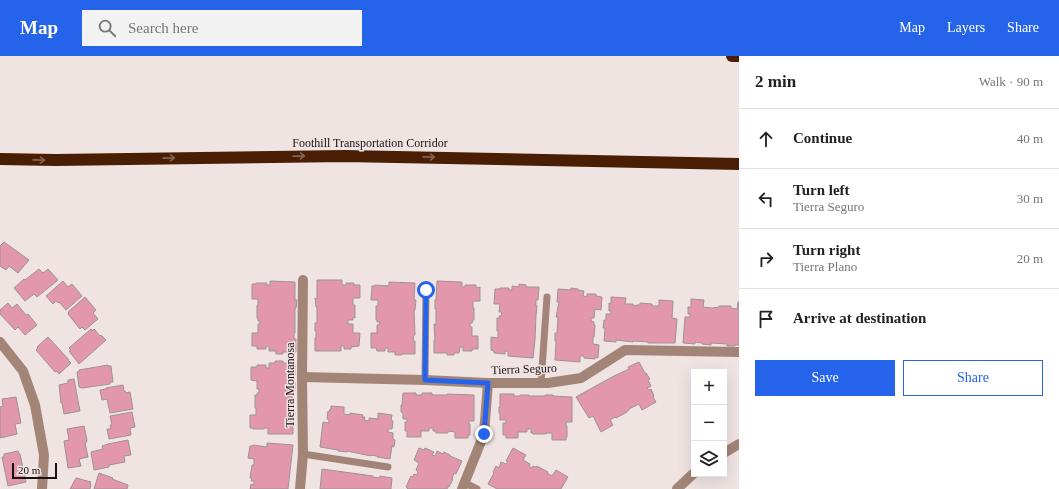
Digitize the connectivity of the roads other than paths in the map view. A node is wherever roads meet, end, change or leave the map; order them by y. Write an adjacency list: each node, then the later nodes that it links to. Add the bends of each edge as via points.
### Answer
1 (732, 56): 2 (highway)
2 (739, 56)
3 (0, 159): 4 (highway, Foothill Transportation Corridor, one-way to 4, via 345,156)
4 (739, 164)
5 (303, 280): 10 (street, Tierra Montanosa)
6 (426, 290): 11 (lane)
7 (546, 296): 13 (lane)
8 (0, 342): 20 (street, via 23,371 35,405 44,455)
9 (739, 352): 13 (street, Tierra Seguro, via 625,350 581,378)
10 (302, 377): 11 (street, Tierra Seguro); 16 (street, Tierra Montanosa)
11 (425, 380): 12 (street, Tierra Seguro)
12 (488, 383): 13 (street, Tierra Seguro); 19 (street, via 484,434)
13 (541, 383)
14 (739, 444): 15 (street)
15 (727, 451)
16 (303, 454): 17 (lane); 21 (street, Tierra Montanosa)
17 (388, 467)
18 (691, 476): 23 (street)
19 (463, 486): 22 (lane)
20 (42, 489)
21 (300, 489)
22 (476, 489)
23 (677, 489)

